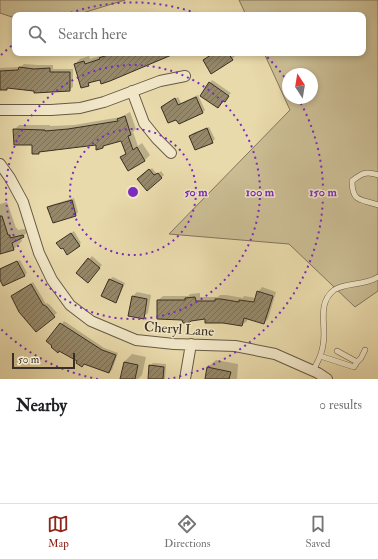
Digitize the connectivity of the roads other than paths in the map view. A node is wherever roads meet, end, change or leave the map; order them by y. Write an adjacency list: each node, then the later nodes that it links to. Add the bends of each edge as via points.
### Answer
1 (185, 76): 2 (street, via 160,81)
2 (132, 92): 3 (street, via 80,108); 4 (street, via 144,123)
3 (0, 110)
4 (171, 153)
5 (0, 164): 9 (street, Cheryl Lane, via 23,202 39,254 52,280 70,305 91,321 136,340)
6 (378, 175): 7 (lane, via 370,172 361,174 352,181 352,191 361,201)
7 (378, 205)
8 (378, 277): 12 (lane, via 372,281 340,287 329,296 324,312 324,342)
9 (191, 344): 14 (street, Cheryl Lane, via 235,346 275,354); 15 (street)
10 (365, 350): 13 (lane)
11 (337, 351): 13 (lane)
12 (320, 356): 13 (lane, via 354,368); 14 (lane)
13 (357, 362)
14 (313, 371): 16 (street, Cheryl Lane)
15 (185, 379)
16 (328, 379)

